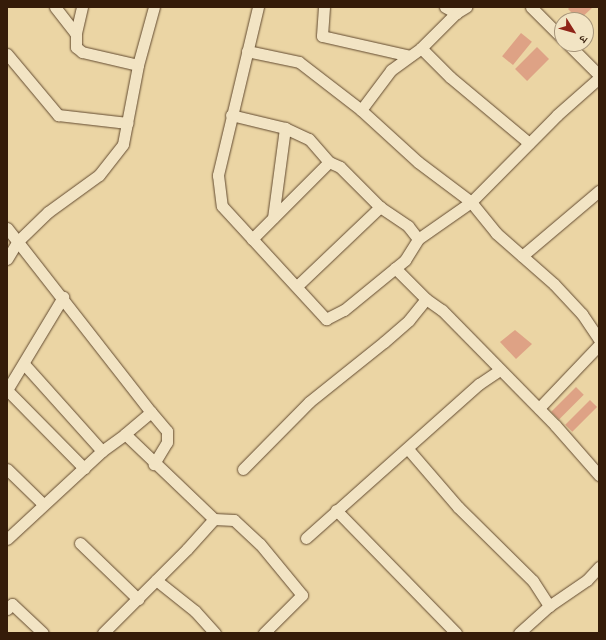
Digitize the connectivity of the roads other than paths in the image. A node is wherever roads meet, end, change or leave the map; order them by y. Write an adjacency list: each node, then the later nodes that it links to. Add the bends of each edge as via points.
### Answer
1 (54, 7): 11 (street)
2 (82, 7): 11 (street)
3 (154, 7): 17 (street)
4 (258, 7): 13 (street)
5 (324, 7): 16 (street, via 322,36)
6 (445, 7): 9 (street)
7 (466, 7): 9 (street)
8 (531, 7): 10 (street)
9 (456, 13): 12 (street)
10 (554, 30)
11 (76, 34): 17 (street, via 76,48 82,52)
12 (421, 48): 16 (street); 24 (street, via 450,77)
13 (247, 51): 20 (street, via 299,62); 21 (street)
14 (576, 52): 18 (street)
15 (7, 54): 22 (street, via 58,115)
16 (410, 56): 20 (street, via 391,70)
17 (138, 65): 22 (street)
18 (599, 75)
19 (599, 78): 24 (street)
20 (362, 110): 27 (street, via 418,162)
21 (231, 115): 23 (street); 31 (street, via 218,175 222,206)
22 (128, 122): 33 (street, via 124,144 99,175 48,212)
23 (285, 128): 25 (street, via 309,139); 29 (street)
24 (529, 143): 27 (street)
25 (329, 162): 28 (street, via 340,167); 29 (street)
26 (599, 191): 34 (street)
27 (471, 202): 32 (street); 34 (street, via 496,233)
28 (380, 207): 32 (street, via 408,226); 37 (street)
29 (273, 218): 31 (street)
30 (7, 228): 33 (street)
31 (252, 239): 37 (street)
32 (418, 239): 36 (street, via 406,260)
33 (18, 241): 35 (street); 38 (street)
34 (522, 256): 40 (street, via 554,284 582,314)
35 (7, 259)
36 (395, 268): 37 (street, via 331,318 326,319); 39 (street)
37 (297, 286)
38 (63, 297): 42 (street); 46 (street)
39 (426, 299): 43 (street, via 442,310); 53 (street, via 409,320 384,342 308,402)
40 (599, 339)
41 (599, 345): 45 (street)
42 (24, 364): 44 (street); 49 (street)
43 (500, 370): 45 (street); 48 (street, via 480,384)
44 (7, 390): 51 (street)
45 (539, 408): 54 (street)
46 (151, 412): 47 (street); 50 (street, via 167,431 167,442)
47 (125, 434): 49 (street); 50 (street)
48 (408, 449): 56 (street); 64 (street, via 458,507 533,581)
49 (102, 451): 51 (street)
50 (154, 464): 57 (street)
51 (84, 468): 55 (street)
52 (7, 469): 55 (street)
53 (243, 469)
54 (599, 474)
55 (43, 504): 59 (street)
56 (336, 510): 58 (street); 70 (street)
57 (214, 519): 62 (street); 69 (street, via 234,520 260,544 302,595)
58 (306, 538)
59 (7, 539)
60 (80, 543): 63 (street)
61 (599, 567): 64 (street, via 587,580)
62 (156, 580): 63 (street); 68 (street, via 195,611)
63 (138, 598): 67 (street)
64 (549, 606): 71 (street)
65 (7, 609): 66 (street, via 12,604)
66 (42, 633)
67 (103, 633)
68 (215, 633)
69 (264, 633)
70 (456, 633)
71 (519, 633)

